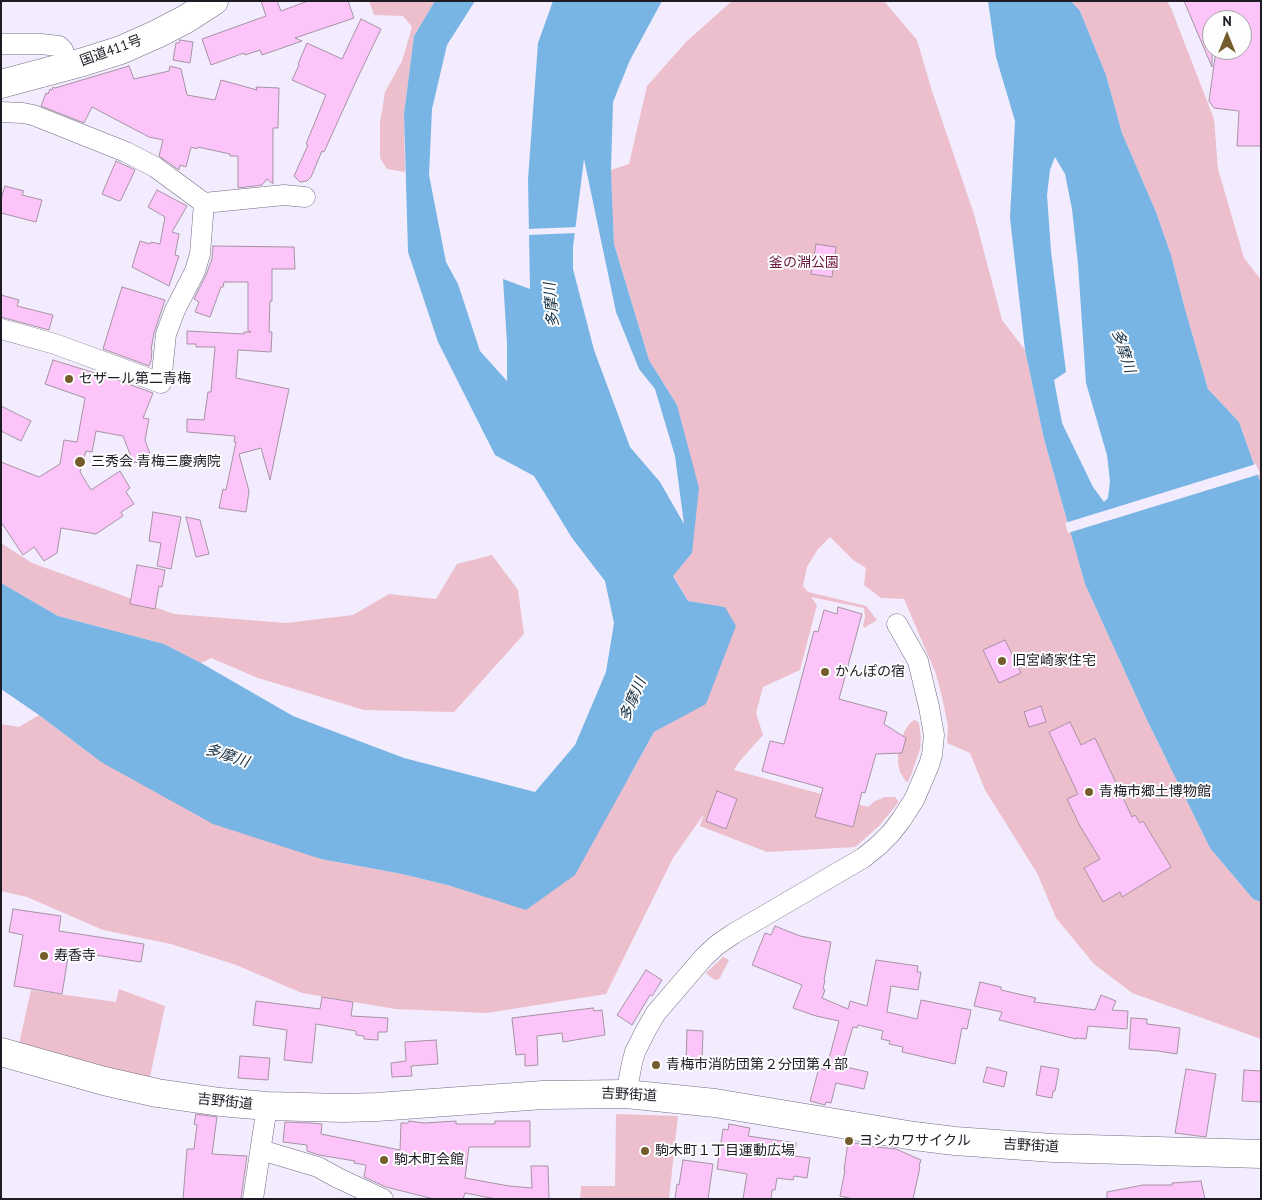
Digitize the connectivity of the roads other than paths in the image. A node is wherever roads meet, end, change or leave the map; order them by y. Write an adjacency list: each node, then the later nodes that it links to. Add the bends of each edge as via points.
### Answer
1 (214, 1): 3 (highway, 国道411号, via 140,42)
2 (1, 44): 3 (street, via 59,46)
3 (68, 66): 4 (highway, 国道411号)
4 (1, 84)
5 (1, 112): 7 (street, via 33,116 126,152 155,167)
6 (305, 197): 7 (street, via 284,194)
7 (204, 203): 8 (street, via 200,254 166,334 161,383 55,344)
8 (1, 329)
9 (897, 624): 11 (street, via 920,668 934,735 929,765 914,800 891,833 863,858 734,934 704,957 656,1013 646,1030 635,1052)
10 (1, 1052): 12 (highway, 吉野街道, via 157,1093)
11 (626, 1094): 12 (highway, 吉野街道, via 543,1095 377,1107); 14 (highway, 吉野街道, via 715,1104 955,1141 1053,1148)
12 (267, 1106): 13 (street)
13 (261, 1150): 15 (street); 16 (street, via 318,1166)
14 (1261, 1154)
15 (253, 1199)
16 (383, 1199)

